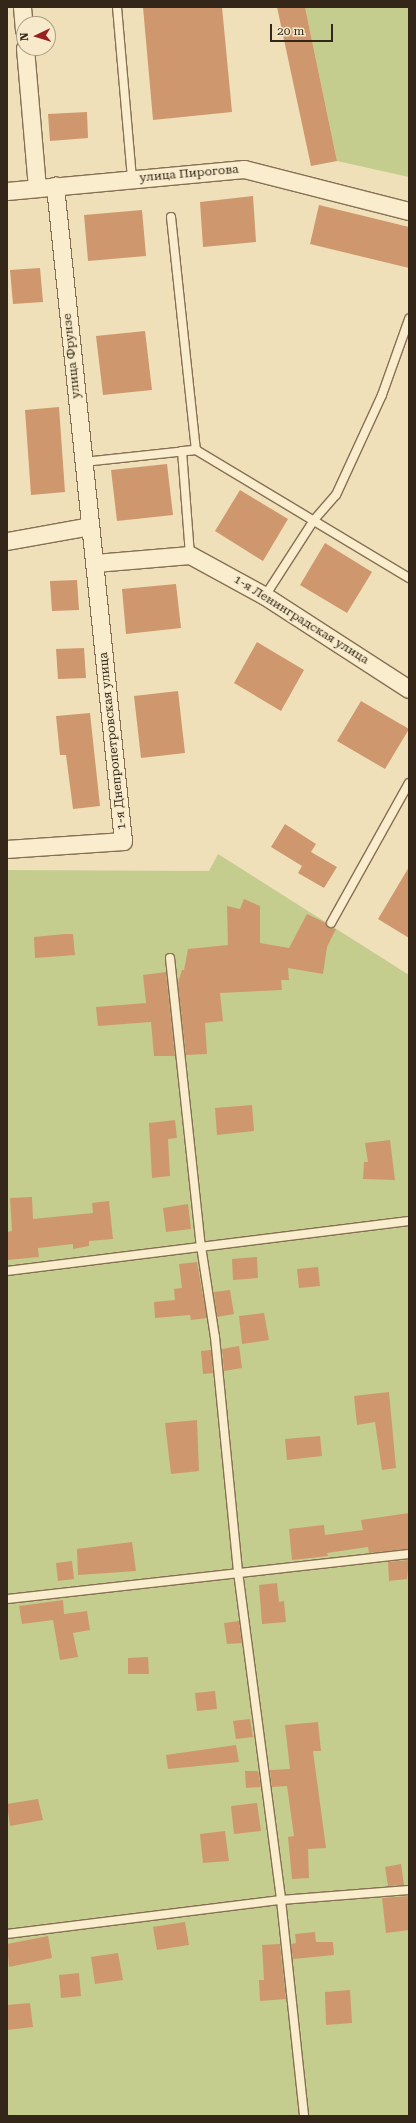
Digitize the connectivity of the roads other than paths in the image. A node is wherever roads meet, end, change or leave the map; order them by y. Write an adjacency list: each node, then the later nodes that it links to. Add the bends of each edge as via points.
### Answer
1 (117, 7): 3 (lane)
2 (26, 56): 5 (street)
3 (132, 179): 4 (street, улица Пирогова); 7 (street, улица Пирогова, via 244,169)
4 (55, 186): 5 (street, улица Пирогова); 12 (street, улица Фрунзе)
5 (37, 188): 6 (street, улица Пирогова)
6 (7, 191)
7 (409, 211)
8 (171, 217): 10 (lane)
9 (409, 319): 13 (lane, via 382,395 336,495)
10 (196, 450): 11 (lane); 13 (lane)
11 (182, 451): 12 (lane); 16 (lane)
12 (82, 462): 14 (street, улица Фрунзе)
13 (314, 520): 18 (lane); 19 (lane)
14 (90, 526): 15 (street); 17 (street, 1-я Днепропетровская улица)
15 (7, 541)
16 (190, 555): 17 (street); 19 (street, 1-я Ленинградская улица)
17 (95, 563): 22 (street, 1-я Днепропетровская улица, via 123,841)
18 (409, 578)
19 (265, 596): 20 (street, 1-я Ленинградская улица)
20 (409, 689)
21 (409, 783): 23 (lane)
22 (7, 849)
23 (331, 923)
24 (170, 958): 26 (lane)
25 (409, 1221): 26 (lane)
26 (201, 1246): 27 (lane); 29 (lane, via 215,1337)
27 (7, 1271)
28 (409, 1554): 29 (lane)
29 (238, 1572): 30 (lane); 32 (lane)
30 (7, 1599)
31 (409, 1890): 32 (lane)
32 (281, 1900): 33 (lane); 34 (lane)
33 (7, 1934)
34 (304, 2116)

